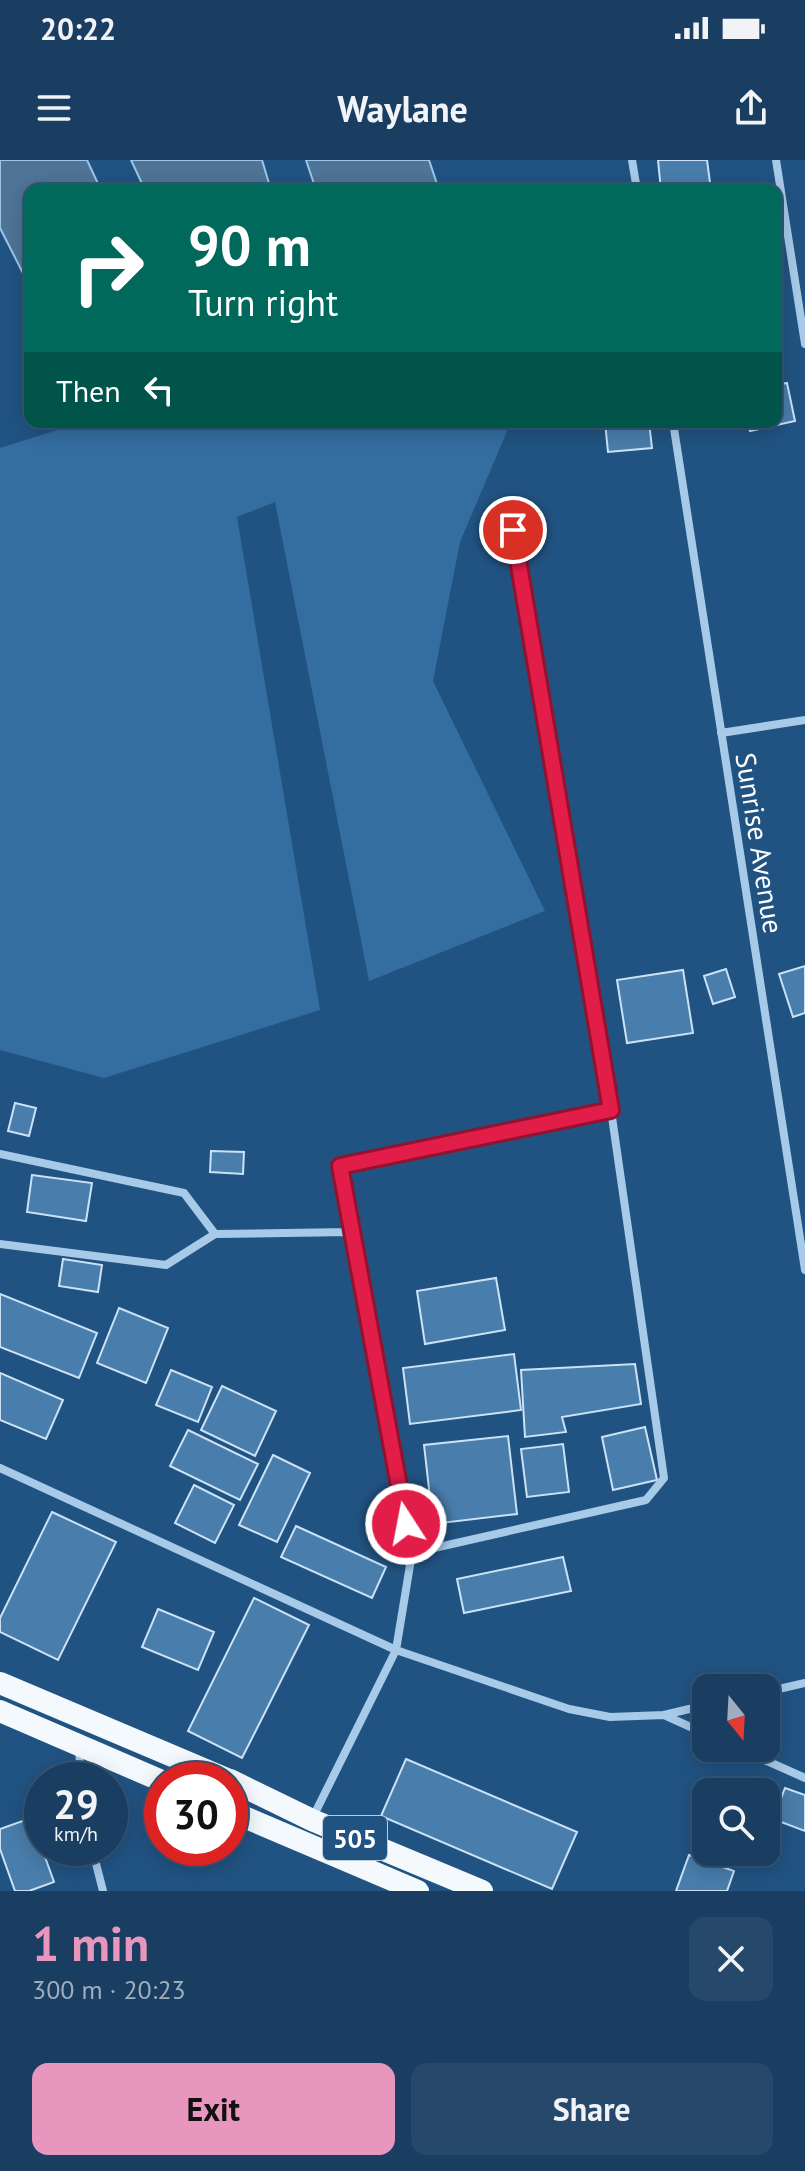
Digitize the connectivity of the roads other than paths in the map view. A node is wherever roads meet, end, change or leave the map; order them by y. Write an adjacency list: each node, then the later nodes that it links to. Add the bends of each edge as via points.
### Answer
1 (632, 160): 3 (street)
2 (776, 160): 4 (street)
3 (636, 184)
4 (780, 184)
5 (782, 198): 6 (street)
6 (805, 344)
7 (674, 428): 10 (street, Sunrise Avenue)
8 (513, 530): 11 (street)
9 (805, 720): 10 (street)
10 (721, 733): 16 (street, Sunrise Avenue)
11 (611, 1110): 13 (street, via 340,1166); 18 (street, via 664,1478 646,1500)
12 (0, 1154): 14 (street, via 184,1193)
13 (350, 1232): 14 (street); 18 (street)
14 (215, 1234): 15 (street, via 166,1265)
15 (0, 1244)
16 (805, 1270)
17 (0, 1468): 19 (street)
18 (412, 1553): 19 (street)
19 (396, 1650): 25 (street, via 569,1709 610,1717); 35 (street)
20 (0, 1683): 29 (highway, 505)
21 (805, 1683): 22 (street)
22 (780, 1689)
23 (692, 1708): 25 (street)
24 (0, 1711): 27 (highway)
25 (664, 1715): 26 (street)
26 (692, 1728)
27 (79, 1743): 28 (street); 31 (highway)
28 (80, 1762)
29 (173, 1762)
30 (769, 1762): 32 (street)
31 (144, 1773)
32 (805, 1778)
33 (248, 1789): 35 (highway, 505)
34 (248, 1819): 36 (highway, 505)
35 (312, 1820): 36 (street); 38 (highway, 505)
36 (300, 1841): 40 (highway, 505)
37 (97, 1866): 39 (street)
38 (473, 1889)
39 (103, 1891)
40 (418, 1891)

